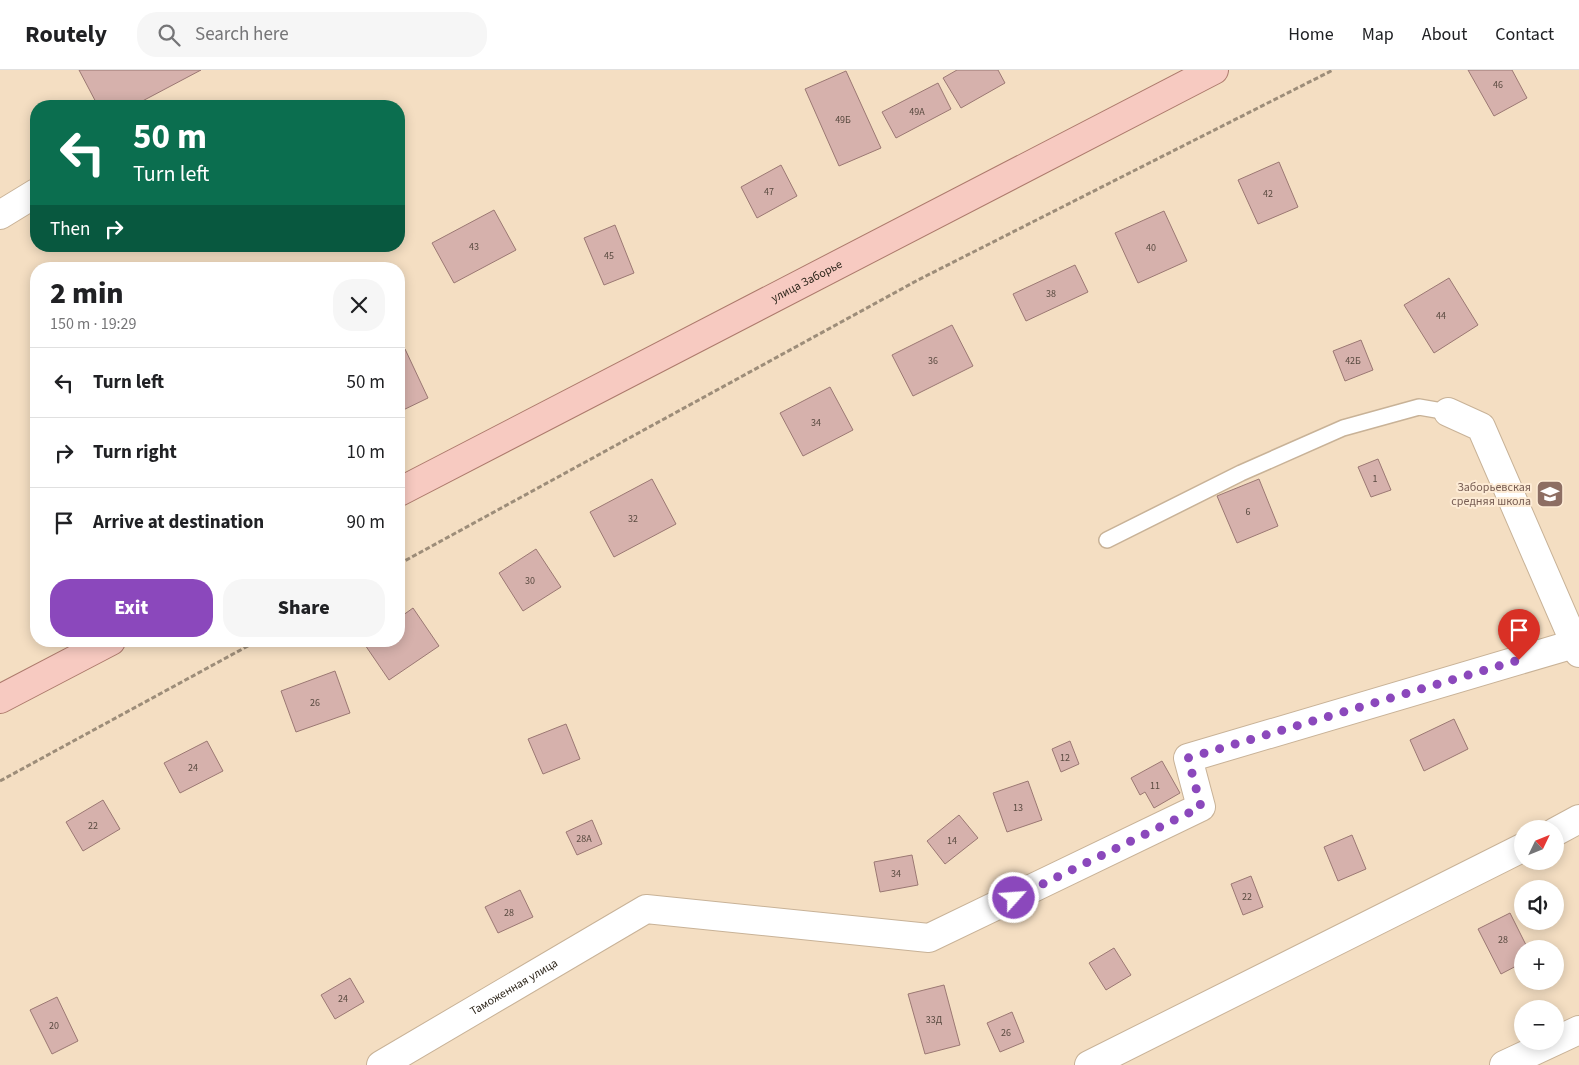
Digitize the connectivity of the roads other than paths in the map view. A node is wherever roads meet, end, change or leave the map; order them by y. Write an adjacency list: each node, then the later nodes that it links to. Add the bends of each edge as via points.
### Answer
1 (1214, 70): 5 (main road, улица Заборье)
2 (30, 197): 3 (street)
3 (0, 215)
4 (1448, 412): 6 (lane, via 1420,407 1343,428 1240,473); 8 (street, via 1481,427)
5 (405, 489)
6 (1107, 540)
7 (100, 647): 9 (main road)
8 (1577, 648): 14 (street, Таможенная улица, via 1188,758 1201,807 929,938 646,909)
9 (0, 699)
10 (1579, 820): 11 (street)
11 (1564, 828)
12 (1514, 852): 15 (street)
13 (1579, 1030): 16 (street)
14 (381, 1065)
15 (1089, 1065)
16 (1504, 1065)

